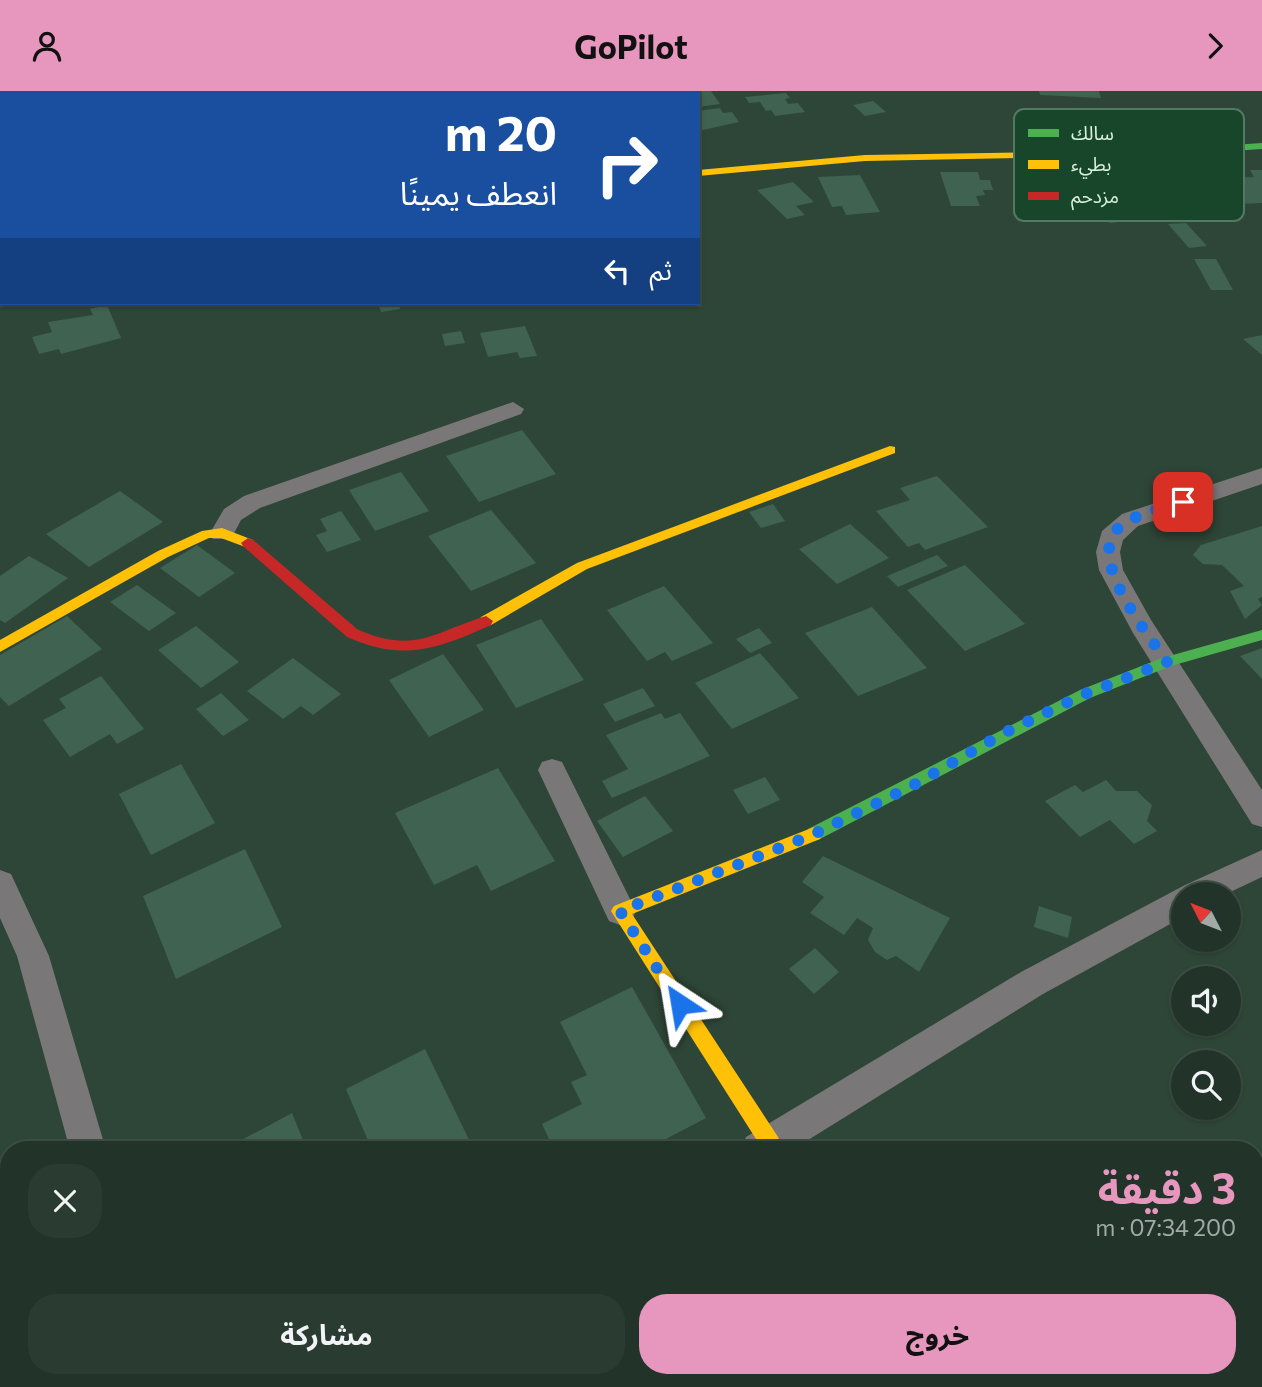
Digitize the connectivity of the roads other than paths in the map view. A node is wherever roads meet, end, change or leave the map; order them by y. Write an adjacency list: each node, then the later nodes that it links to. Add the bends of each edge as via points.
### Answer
1 (1262, 146): 2 (street)
2 (1244, 147)
3 (1014, 156): 4 (street, via 865,158)
4 (700, 173)
5 (513, 409): 8 (street, via 252,502 232,515)
6 (890, 450): 8 (street, via 582,566 489,620 408,649 372,643 352,633 246,540)
7 (1262, 476): 11 (street, via 1139,516 1121,525 1111,537 1111,570)
8 (222, 533): 10 (street, via 207,534 163,554)
9 (1262, 635): 11 (street)
10 (0, 647)
11 (1167, 662): 13 (street); 18 (street, via 1004,733 912,786 810,836)
12 (552, 770): 18 (street)
13 (1262, 815)
14 (1262, 863): 15 (street)
15 (1222, 882)
16 (0, 883): 19 (street, via 33,956)
17 (1171, 907): 21 (street, via 1031,983)
18 (620, 911): 20 (street)
19 (85, 1141)
20 (761, 1141)
21 (775, 1141)

